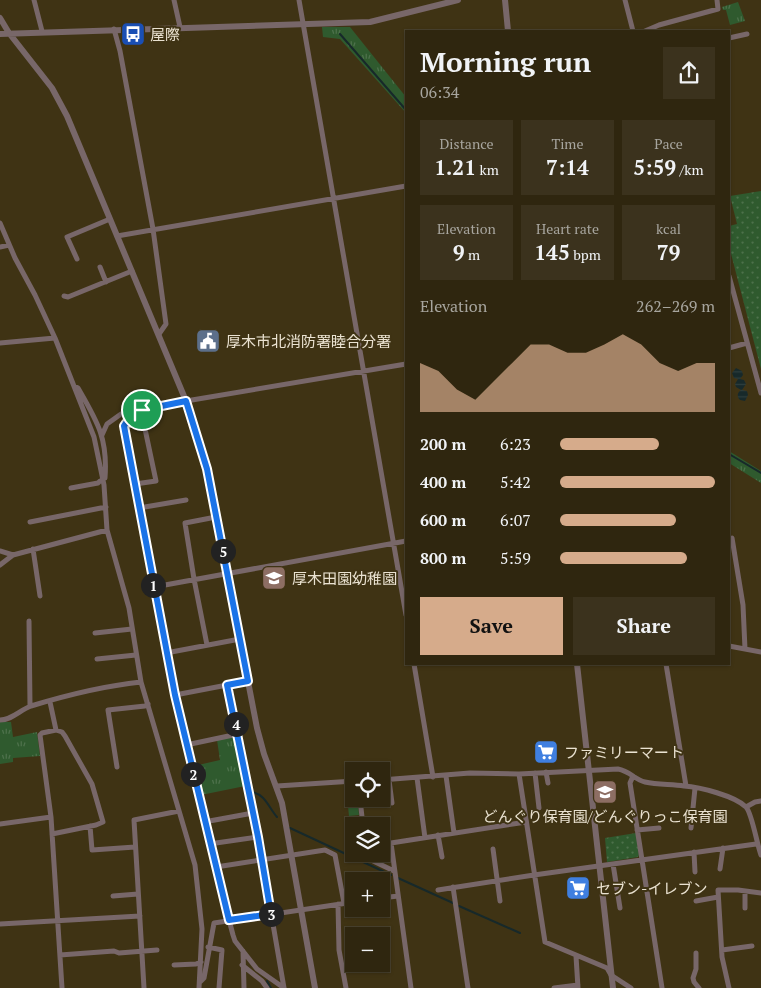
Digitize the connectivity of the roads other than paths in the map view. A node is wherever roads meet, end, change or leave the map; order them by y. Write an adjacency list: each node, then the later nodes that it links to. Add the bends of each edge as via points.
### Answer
1 (34, 0): 17 (street)
2 (174, 0): 11 (street)
3 (299, 0): 9 (street)
4 (458, 0): 9 (street, via 379,20)
5 (505, 0): 13 (street)
6 (625, 0): 14 (street)
7 (717, 0): 10 (street, via 718,9)
8 (0, 18): 18 (street)
9 (304, 23): 11 (street); 23 (street)
10 (658, 25): 15 (street); 16 (street)
11 (180, 27): 12 (street)
12 (114, 29): 17 (street); 26 (street)
13 (508, 30)
14 (633, 30)
15 (647, 30)
16 (661, 30)
17 (42, 32): 18 (street)
18 (9, 33): 19 (street); 24 (street, via 52,88)
19 (0, 34)
20 (747, 34): 21 (street)
21 (730, 37)
22 (405, 186): 23 (street)
23 (333, 199): 26 (street); 42 (street)
24 (110, 219): 27 (street); 30 (street, via 67,238)
25 (0, 223): 28 (street)
26 (153, 229): 27 (street); 36 (street, via 166,324)
27 (117, 236): 32 (street)
28 (9, 244): 29 (street); 37 (street)
29 (0, 247)
30 (77, 259)
31 (100, 266): 34 (street)
32 (132, 271): 34 (street); 36 (street)
33 (730, 280): 39 (street)
34 (106, 282): 35 (street)
35 (64, 296)
36 (159, 334): 45 (street)
37 (55, 338): 38 (street); 43 (street)
38 (0, 343)
39 (747, 343): 40 (street); 44 (street)
40 (730, 348)
41 (405, 364): 42 (street)
42 (363, 371): 45 (street); 60 (street)
43 (73, 386): 48 (street, via 78,388); 49 (street, via 94,437)
44 (761, 393)
45 (186, 401): 46 (street); 55 (street, via 207,469)
46 (142, 410): 47 (street); 48 (street, via 112,419)
47 (143, 420): 50 (street, via 124,426); 50 (street, via 156,481)
48 (102, 435): 49 (street, via 106,466)
49 (104, 482): 51 (street, via 100,480); 53 (street)
50 (135, 484): 54 (street)
51 (71, 488)
52 (186, 500): 54 (street)
53 (106, 507): 56 (street); 57 (street)
54 (139, 508): 67 (street)
55 (216, 517): 65 (street); 66 (street, via 185,523)
56 (30, 522)
57 (107, 530): 62 (street); 71 (street)
58 (730, 539): 76 (street, via 740,577)
59 (405, 541): 60 (street)
60 (394, 543): 65 (street); 69 (street)
61 (0, 550): 63 (street)
62 (33, 550): 63 (street); 68 (street)
63 (13, 555): 64 (street)
64 (0, 565)
65 (228, 573): 66 (street); 73 (street)
66 (194, 580): 67 (street); 74 (street)
67 (154, 587): 78 (street)
68 (40, 596)
69 (405, 609)
70 (29, 621): 90 (street)
71 (132, 629): 72 (street); 79 (street)
72 (95, 633)
73 (240, 639): 74 (street); 84 (street)
74 (207, 646): 78 (street)
75 (730, 646): 76 (street)
76 (746, 649): 77 (street)
77 (761, 652)
78 (166, 653): 87 (street)
79 (136, 655): 80 (street); 85 (street)
80 (100, 660)
81 (414, 665): 100 (street)
82 (577, 665): 96 (street)
83 (666, 665): 108 (street)
84 (248, 681): 86 (street); 107 (street, via 260,743)
85 (141, 682): 88 (street, via 107,686); 89 (street)
86 (227, 685): 87 (street); 93 (street)
87 (175, 695): 94 (street)
88 (50, 702): 90 (street); 92 (street)
89 (148, 704): 95 (street, via 108,710); 115 (street)
90 (30, 706): 91 (street)
91 (0, 720)
92 (56, 730): 117 (street, via 40,735); 121 (street, via 65,736 92,784 103,822)
93 (238, 734): 94 (street); 116 (street)
94 (186, 745): 118 (street)
95 (117, 768)
96 (588, 770): 97 (street); 102 (street, via 626,770); 143 (street)
97 (546, 772): 98 (street); 106 (street)
98 (535, 773): 99 (street); 114 (street)
99 (519, 774): 101 (street); 119 (street)
100 (433, 776): 101 (street); 103 (street)
101 (446, 776): 125 (street)
102 (634, 776): 108 (street, via 644,782); 124 (street, via 630,782)
103 (417, 778): 104 (street); 129 (street)
104 (390, 780)
105 (345, 782): 107 (street)
106 (548, 783)
107 (277, 786): 136 (street)
108 (686, 786): 109 (street)
109 (695, 788): 113 (street, via 735,800); 123 (street)
110 (390, 792): 112 (street)
111 (761, 801): 113 (street)
112 (392, 803)
113 (746, 807): 131 (street)
114 (539, 808)
115 (179, 811): 132 (street, via 134,820); 180 (street, via 198,878)
116 (253, 813): 118 (street); 128 (street)
117 (51, 817): 120 (street); 126 (street)
118 (204, 822): 130 (street)
119 (526, 822): 125 (street); 148 (street)
120 (0, 824)
121 (90, 826): 126 (street); 132 (street, via 92,850)
122 (659, 828): 124 (street)
123 (691, 828)
124 (637, 830): 140 (street)
125 (454, 833): 127 (street)
126 (52, 834): 168 (street)
127 (438, 835): 129 (street); 138 (street)
128 (258, 837): 130 (street); 139 (street)
129 (425, 838): 146 (street, via 391,843)
130 (209, 844): 144 (street)
131 (756, 844): 133 (street); 137 (street)
132 (135, 847): 154 (street)
133 (723, 848): 135 (street); 145 (street)
134 (493, 849): 149 (street)
135 (694, 852): 140 (street); 147 (street)
136 (291, 855): 139 (street); 161 (street, via 325,850 335,855); 165 (street)
137 (761, 855)
138 (442, 857)
139 (262, 859): 144 (street); 166 (street)
140 (642, 859): 142 (street); 201 (street)
141 (376, 862): 146 (street)
142 (613, 864): 143 (street); 163 (street)
143 (600, 866): 148 (street); 183 (street)
144 (216, 867): 169 (street)
145 (720, 869)
146 (394, 870): 156 (street)
147 (695, 872)
148 (534, 874): 149 (street); 179 (street, via 545,942)
149 (497, 880): 150 (street); 159 (street)
150 (453, 887): 151 (street); 197 (street)
151 (438, 890)
152 (745, 891): 153 (street); 158 (street, via 718,890); 164 (street)
153 (761, 893)
154 (138, 894): 155 (street); 167 (street)
155 (112, 896)
156 (398, 896): 157 (street); 196 (street)
157 (390, 897)
158 (718, 897): 160 (street); 175 (street)
159 (500, 901)
160 (696, 901)
161 (341, 903): 162 (street); 165 (street); 195 (street, via 339,950)
162 (345, 903)
163 (620, 908)
164 (745, 908)
165 (300, 910): 166 (street); 194 (street)
166 (271, 914): 169 (street); 193 (street)
167 (140, 916): 168 (street); 176 (street)
168 (58, 920): 170 (street); 178 (street)
169 (229, 920): 172 (street, via 214,923); 174 (street, via 235,941)
170 (0, 924)
171 (752, 946): 175 (street)
172 (208, 947): 184 (street); 190 (street, via 222,950)
173 (157, 950): 176 (street)
174 (243, 950): 182 (street); 185 (street, via 257,969)
175 (722, 950): 203 (street)
176 (142, 951): 178 (street); 189 (street)
177 (696, 953): 187 (street, via 693,978)
178 (60, 955): 188 (street)
179 (576, 956): 183 (street, via 606,968); 186 (street)
180 (201, 962): 181 (street); 184 (street)
181 (174, 965)
182 (242, 965): 191 (street); 192 (street)
183 (611, 975): 199 (street); 200 (street)
184 (200, 985)
185 (278, 985): 193 (street)
186 (578, 986): 198 (street)
187 (699, 987): 202 (street)
188 (62, 988)
189 (144, 988)
190 (219, 988)
191 (244, 988)
192 (267, 988)
193 (284, 988)
194 (315, 988)
195 (346, 988)
196 (411, 988)
197 (468, 988)
198 (554, 988)
199 (613, 988)
200 (631, 988)
201 (662, 988)
202 (690, 988)
203 (729, 988)

